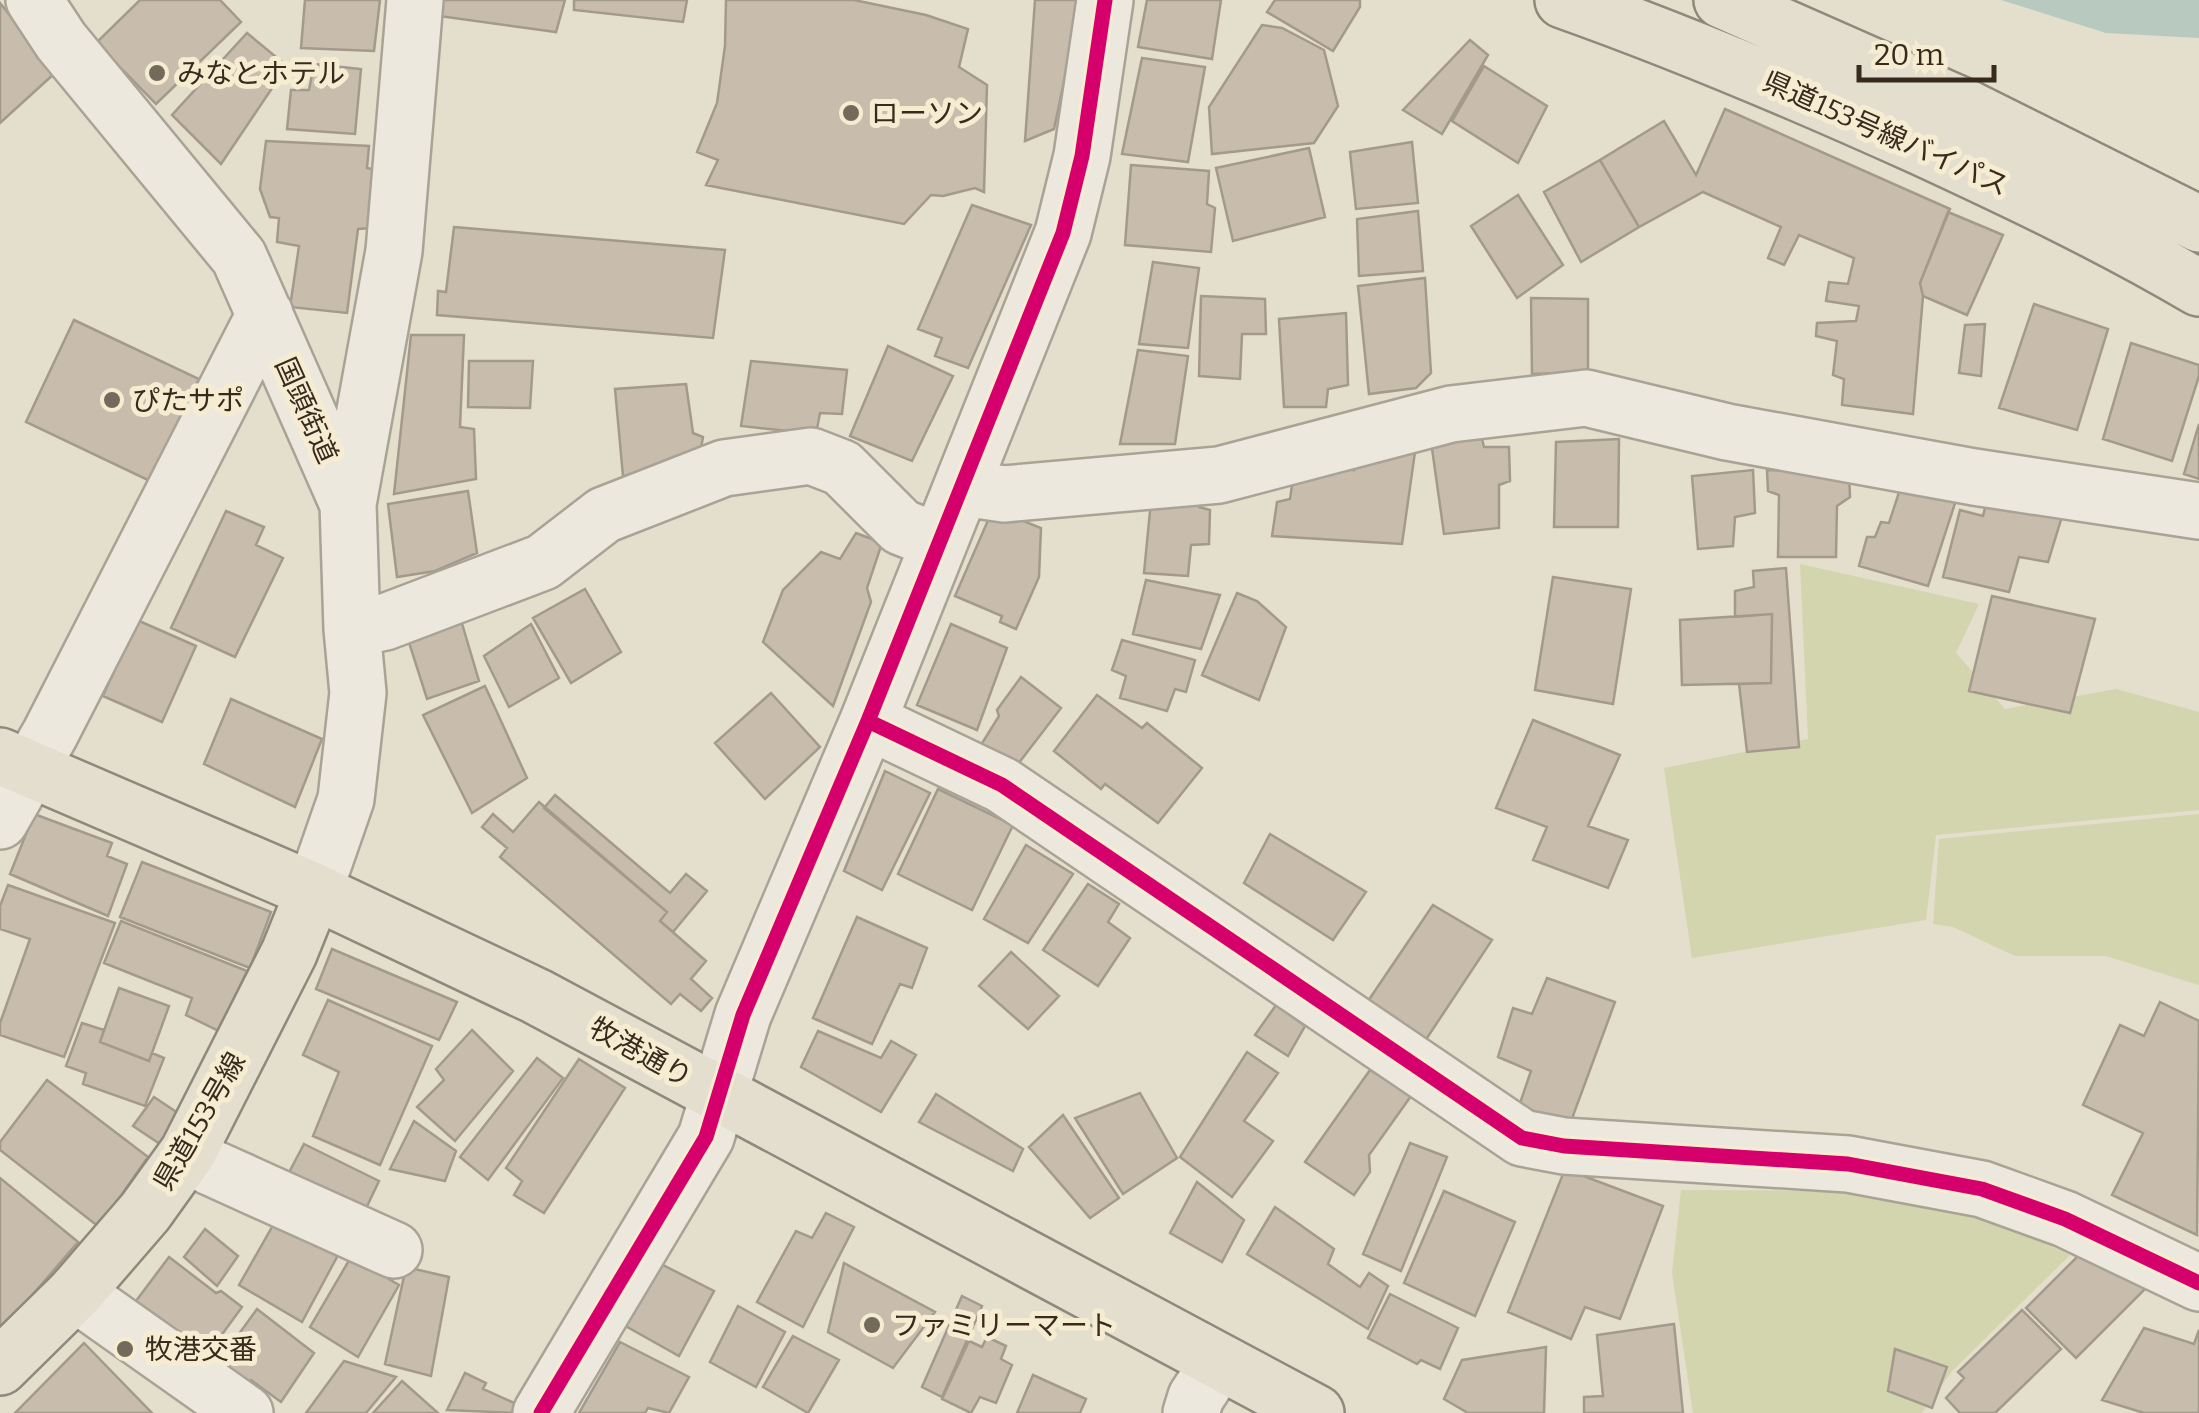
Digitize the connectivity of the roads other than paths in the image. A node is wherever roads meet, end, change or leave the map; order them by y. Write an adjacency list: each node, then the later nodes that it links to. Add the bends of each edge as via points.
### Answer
1 (34, 0): 8 (street, 国頭街道, via 240,257)
2 (414, 0): 10 (street, via 394,251)
3 (1106, 0): 9 (street, via 1063,232)
4 (1562, 0): 7 (main road, 県道153号線バイパス, via 1852,116 2040,202)
5 (1722, 0): 6 (main road, 県道153号線バイパス, via 1969,108)
6 (2199, 224)
7 (2199, 288)
8 (265, 314): 10 (street, 国頭街道); 15 (street)
9 (962, 488): 11 (street, via 1004,494 1219,475 1452,414 1586,398 1727,432); 12 (street)
10 (348, 504): 13 (street, 国頭街道)
11 (2199, 511)
12 (938, 542): 13 (street, via 902,527 842,468 811,456 724,468 604,516 542,562); 14 (street)
13 (352, 629): 17 (street, 国頭街道, via 358,693 351,768)
14 (868, 721): 18 (street); 21 (street, via 1002,785 1522,1138 1848,1164 1982,1189 2065,1219)
15 (16, 762): 16 (street); 17 (main road, 牧港通り)
16 (0, 821)
17 (314, 891): 18 (main road, 牧港通り, via 536,996); 19 (main road, 県道153号線)
18 (717, 1094): 23 (main road, 牧港通り); 26 (street, via 706,1136)
19 (188, 1152): 20 (street); 22 (main road, 県道153号線)
20 (394, 1250)
21 (2199, 1284)
22 (75, 1293): 24 (main road, 県道153号線); 25 (street)
23 (1218, 1362): 27 (street); 28 (main road, 牧港通り)
24 (0, 1367)
25 (245, 1413)
26 (541, 1413)
27 (1191, 1413)
28 (1316, 1413)

